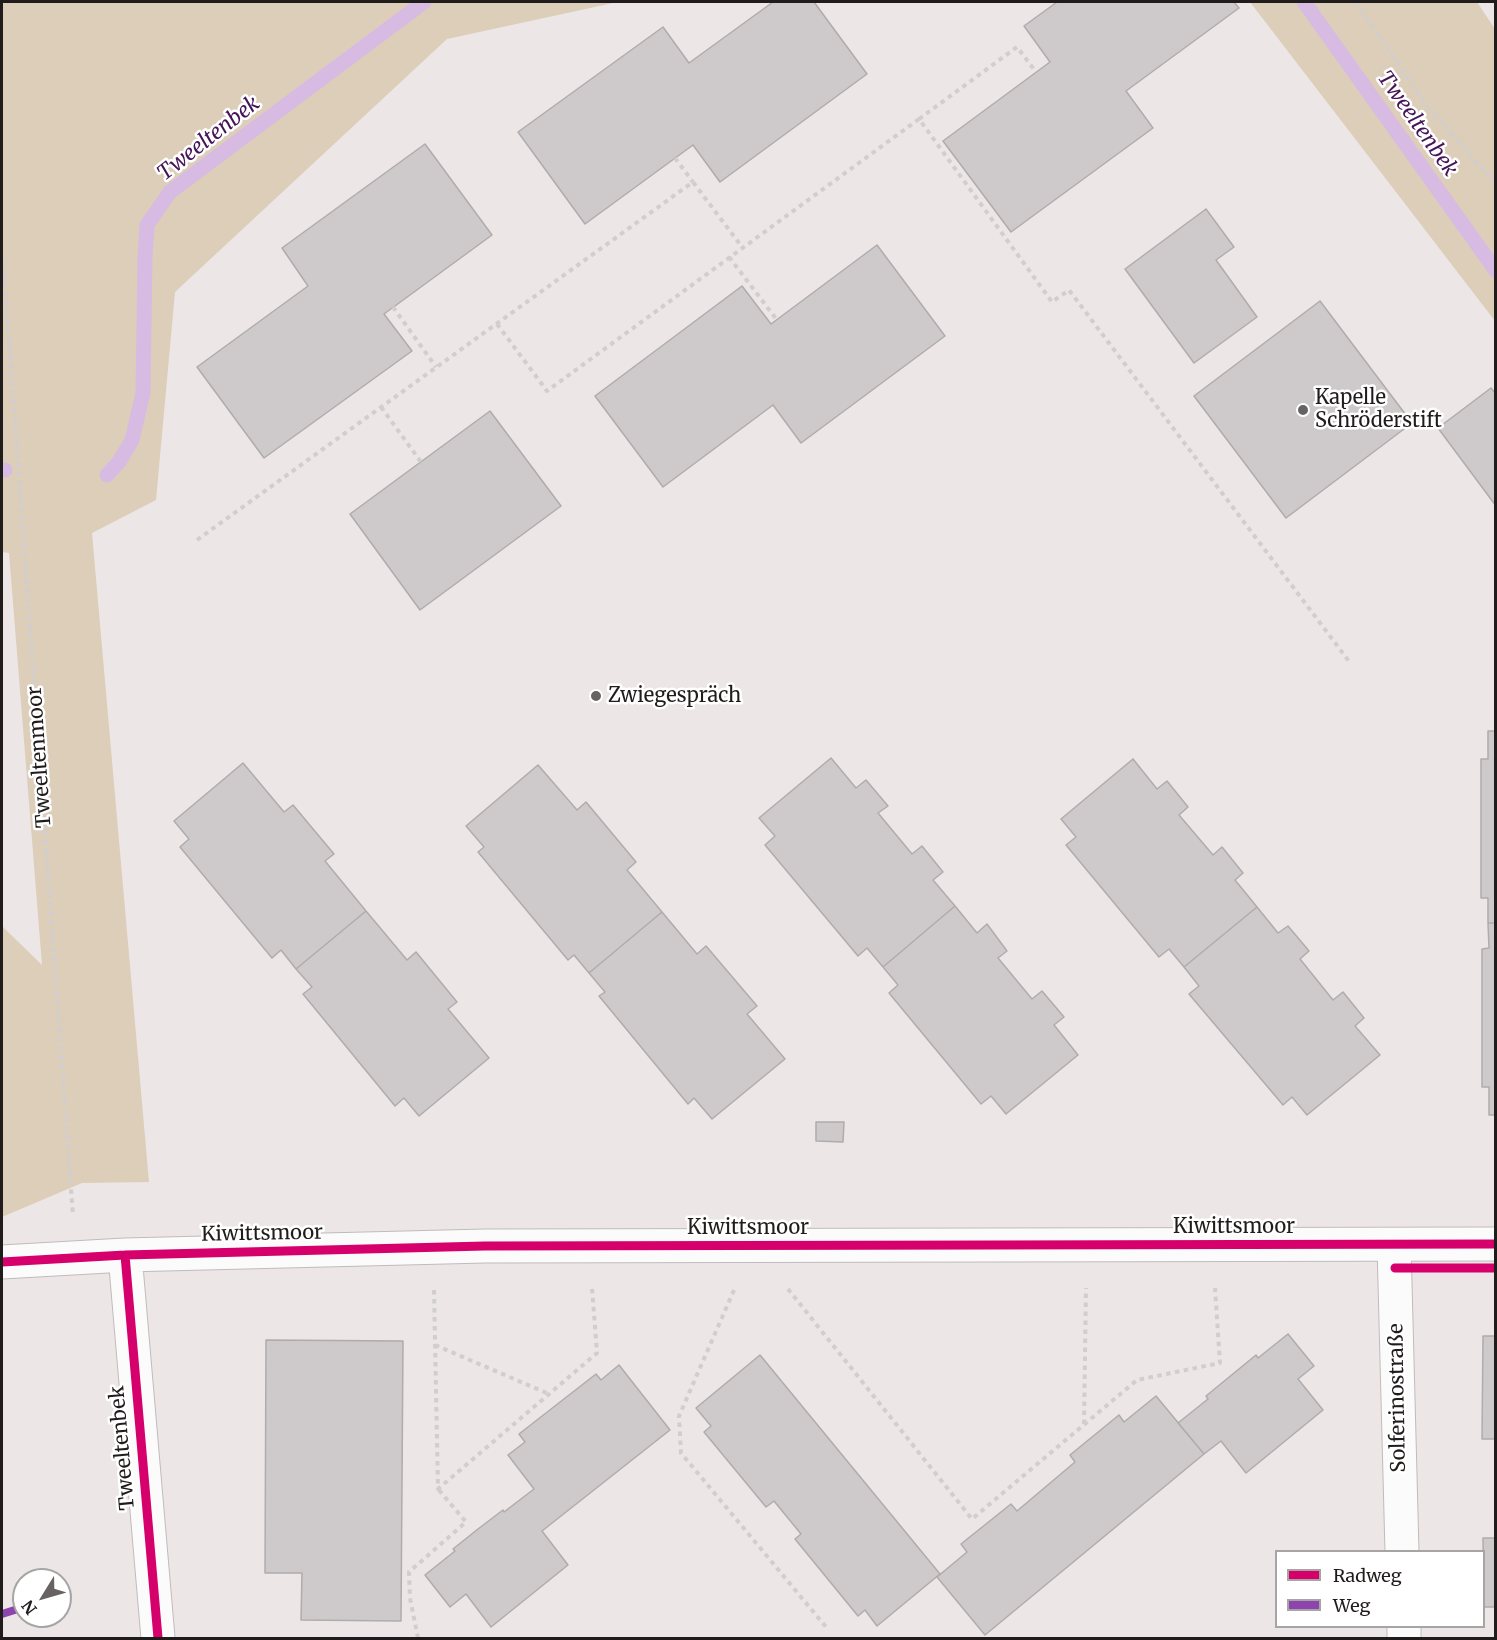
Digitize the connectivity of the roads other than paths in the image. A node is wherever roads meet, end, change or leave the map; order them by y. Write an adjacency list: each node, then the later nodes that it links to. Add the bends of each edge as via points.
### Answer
1 (1496, 1244): 2 (street, Kiwittsmoor)
2 (1394, 1245): 3 (street, Kiwittsmoor, via 588,1246); 5 (street, Solferinostraße)
3 (125, 1255): 4 (street, Kiwittsmoor); 6 (street, Tweeltenbek)
4 (2, 1262)
5 (1402, 1550)
6 (158, 1638)

